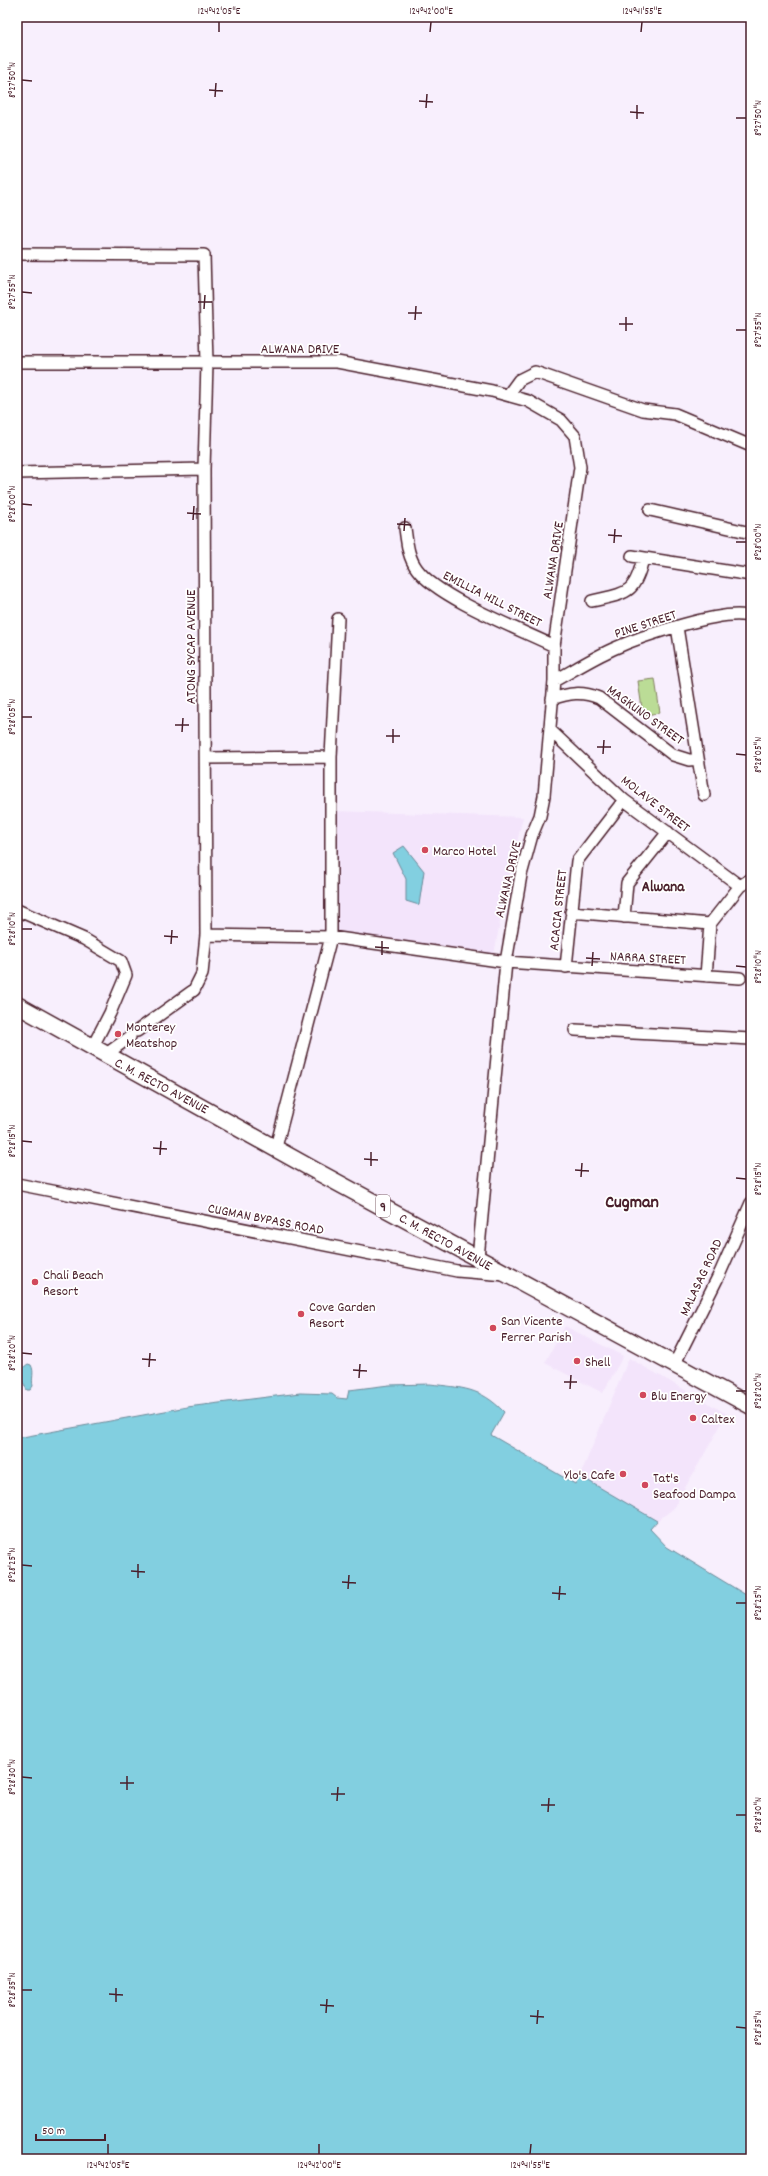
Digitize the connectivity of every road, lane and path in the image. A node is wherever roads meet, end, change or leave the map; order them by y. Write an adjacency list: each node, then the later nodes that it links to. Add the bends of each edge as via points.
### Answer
1 (17, 254): 3 (street, ATONG SYCAP AVENUE, via 204,255)
2 (17, 362): 3 (street, ALWANA DRIVE)
3 (207, 363): 4 (street, ALWANA DRIVE, via 337,362); 6 (street, ATONG SYCAP AVENUE)
4 (508, 395): 5 (street, via 519,380 535,372 643,410 675,414); 16 (street, ALWANA DRIVE, via 528,401 561,420 575,436 578,448 580,467 577,496)
5 (751, 446)
6 (204, 469): 7 (street); 21 (street, ATONG SYCAP AVENUE)
7 (17, 473)
8 (650, 510): 10 (street)
9 (405, 528): 16 (street, EMILLIA HILL STREET, via 409,555 427,580 447,594)
10 (751, 534)
11 (751, 575): 12 (street, via 638,557 639,576 634,586 618,595)
12 (592, 601)
13 (751, 617): 15 (street, PINE STREET, via 723,616)
14 (338, 619): 20 (street)
15 (677, 627): 17 (street, PINE STREET, via 615,648); 22 (street)
16 (554, 646): 17 (street, ALWANA DRIVE)
17 (554, 681): 18 (street, ALWANA DRIVE)
18 (552, 699): 19 (street, ALWANA DRIVE); 22 (street, MAGKUNO STREET, via 582,693 599,698 673,755 689,760)
19 (550, 730): 24 (street, MOLAVE STREET); 34 (street, ALWANA DRIVE, via 540,816 532,834 521,875)
20 (331, 757): 21 (street); 33 (street)
21 (206, 758): 32 (street, ATONG SYCAP AVENUE)
22 (698, 759): 23 (street)
23 (704, 795)
24 (624, 800): 25 (street, MOLAVE STREET); 29 (street, ACACIA STREET, via 577,861)
25 (668, 832): 27 (street, MOLAVE STREET); 30 (street, via 627,883)
26 (751, 879): 27 (street)
27 (740, 886): 31 (street)
28 (17, 910): 41 (street, via 84,939 124,965 126,975 110,1013)
29 (571, 912): 30 (street); 35 (street, ACACIA STREET)
30 (624, 917): 31 (street)
31 (710, 924): 36 (street)
32 (206, 935): 33 (street, NARRA STREET); 41 (street, ATONG SYCAP AVENUE, via 204,964 194,990 133,1034)
33 (332, 937): 34 (street, NARRA STREET); 42 (street)
34 (506, 962): 35 (street, NARRA STREET); 45 (street, ALWANA DRIVE)
35 (566, 967): 36 (street, NARRA STREET)
36 (706, 976): 37 (street, NARRA STREET)
37 (740, 978)
38 (17, 1005): 41 (highway, C. M. RECTO AVENUE / 9)
39 (574, 1030): 40 (street)
40 (751, 1039)
41 (99, 1051): 42 (highway, C. M. RECTO AVENUE / 9)
42 (276, 1147): 45 (highway, C. M. RECTO AVENUE / 9)
43 (17, 1184): 46 (street, CUGMAN BYPASS ROAD, via 457,1271)
44 (751, 1203): 47 (street, MALASAG ROAD, via 720,1273)
45 (478, 1258): 46 (highway, C. M. RECTO AVENUE / 9)
46 (510, 1275): 47 (highway, C. M. RECTO AVENUE / 9, via 610,1331)
47 (675, 1363): 48 (highway, C. M. RECTO AVENUE / 9)
48 (751, 1406)

